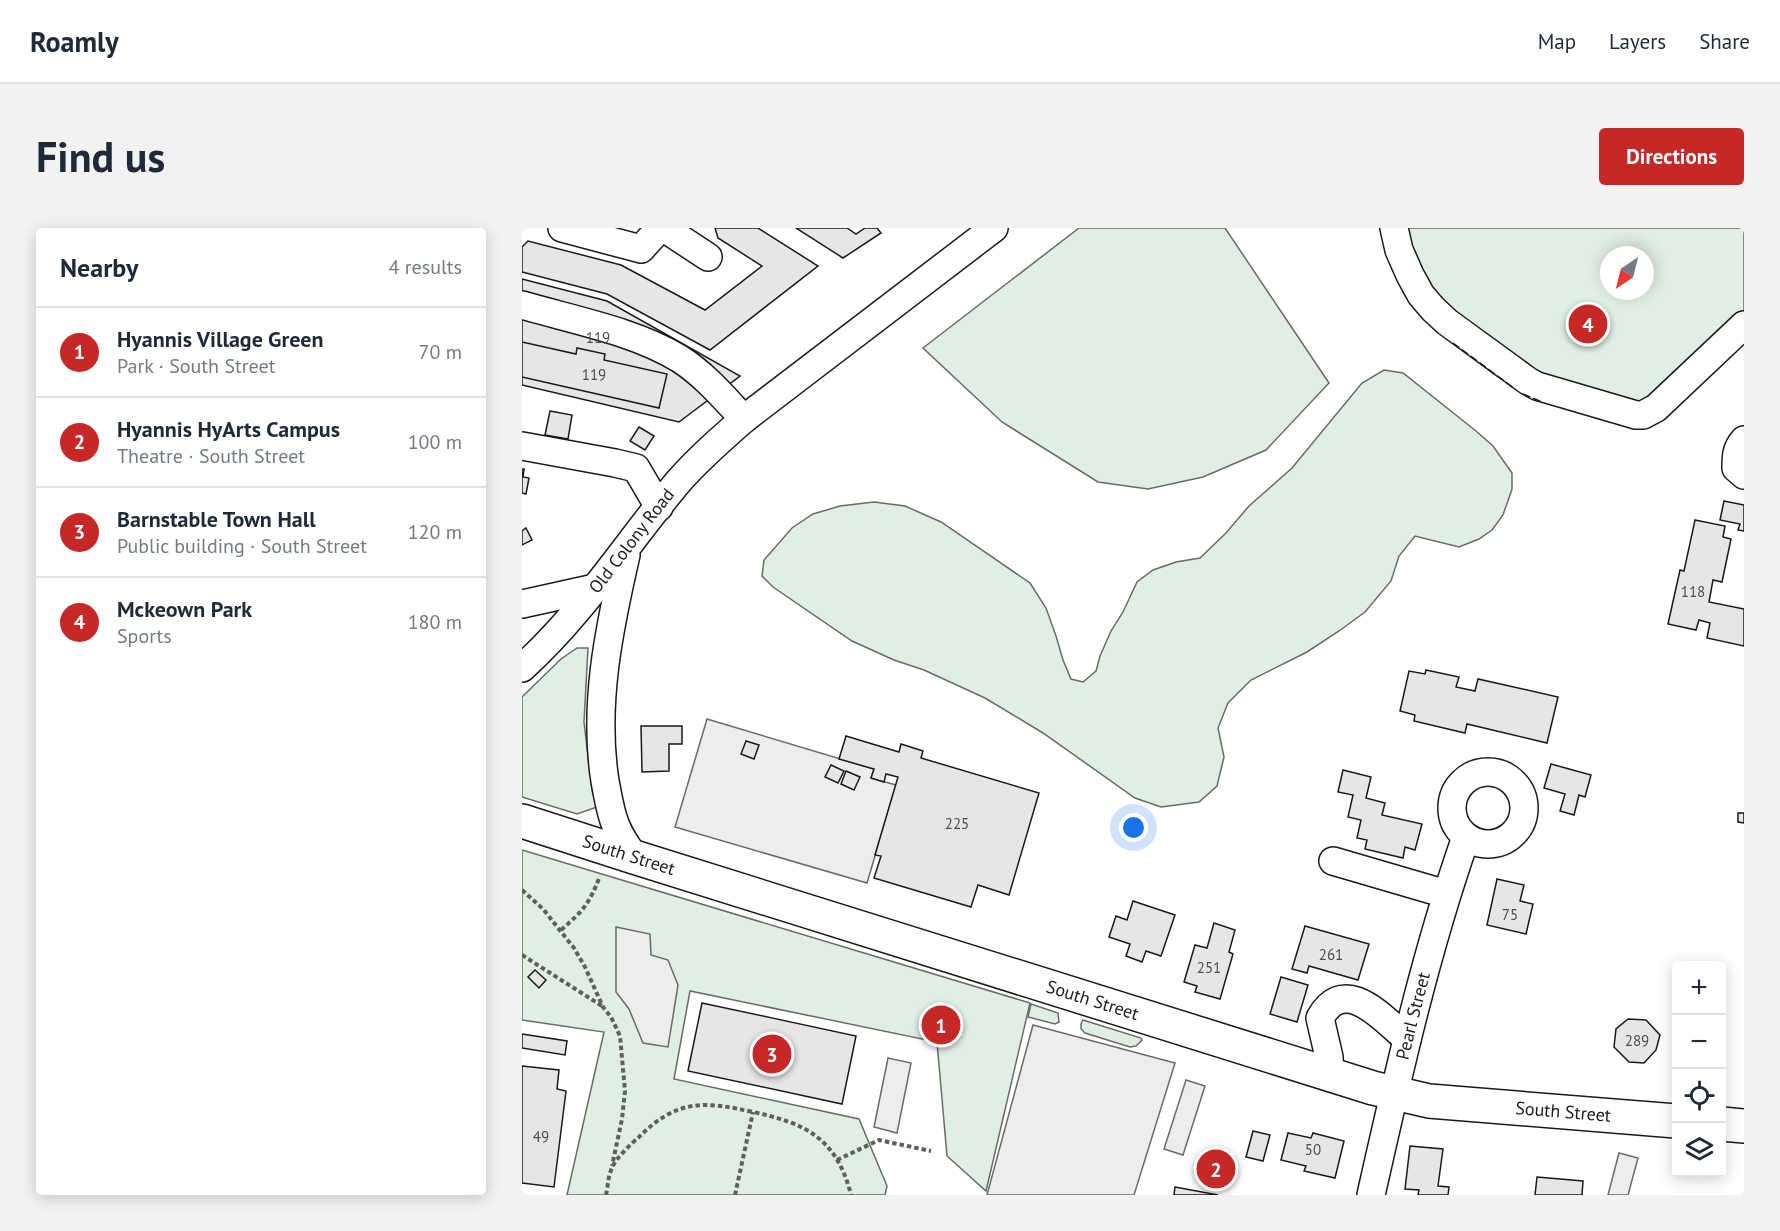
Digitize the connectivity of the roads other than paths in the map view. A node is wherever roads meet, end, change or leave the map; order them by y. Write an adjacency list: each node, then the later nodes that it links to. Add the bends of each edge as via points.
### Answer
1 (562, 228): 2 (street, via 641,249)
2 (662, 228): 5 (street)
3 (994, 228): 8 (street, Old Colony Road)
4 (1394, 228): 7 (street, via 1399,250 1421,295 1447,322 1537,386 1636,415 1656,408)
5 (708, 257)
6 (522, 306): 8 (street, via 629,335 679,359 709,381)
7 (1744, 324)
8 (744, 419): 12 (street, Old Colony Road, via 708,451)
9 (1744, 440): 11 (street, via 1736,453 1736,468)
10 (522, 446): 12 (street, via 636,468)
11 (1744, 475)
12 (658, 507): 13 (street, Old Colony Road)
13 (628, 547): 14 (street, Old Colony Road); 20 (street, via 607,646 601,708 602,763 616,826)
14 (595, 588): 15 (street); 16 (street, Old Colony Road)
15 (522, 604)
16 (522, 668)
17 (522, 820): 20 (main road, South Street)
18 (1466, 837): 21 (street, Pearl Street)
19 (1333, 861): 21 (street)
20 (619, 863): 23 (main road, South Street)
21 (1446, 894): 22 (street, Pearl Street)
22 (1407, 1040): 23 (street, via 1360,1001 1341,998 1326,1007 1320,1018); 24 (street, Pearl Street)
23 (1330, 1075): 24 (main road, South Street)
24 (1395, 1094): 25 (main road, South Street, via 1489,1107); 28 (street, Pearl Street)
25 (1672, 1121)
26 (1726, 1124): 27 (main road)
27 (1744, 1126)
28 (1371, 1195)

